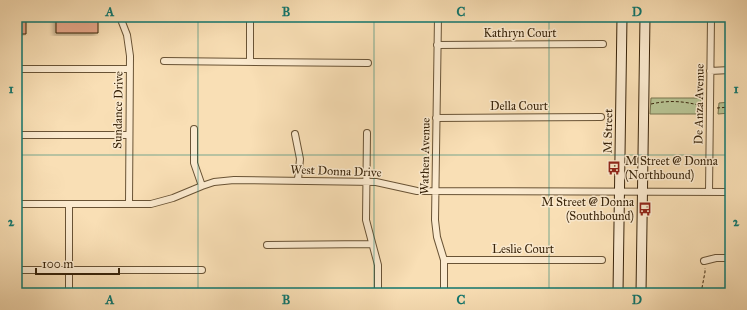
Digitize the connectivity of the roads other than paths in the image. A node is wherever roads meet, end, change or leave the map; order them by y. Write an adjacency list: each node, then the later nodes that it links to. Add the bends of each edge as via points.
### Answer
1 (120, 17): 13 (street, Sundance Drive, via 127,35)
2 (250, 17): 10 (street)
3 (438, 17): 8 (street, Wathen Avenue)
4 (622, 17): 27 (street, M Street)
5 (645, 17): 28 (street)
6 (711, 17): 15 (street, De Anza Avenue)
7 (603, 44): 8 (street, Kathryn Court)
8 (437, 45): 17 (street, Wathen Avenue)
9 (164, 61): 10 (street)
10 (250, 61): 11 (street)
11 (368, 63)
12 (17, 69): 13 (street)
13 (130, 69): 22 (street, Sundance Drive)
14 (730, 70): 15 (street)
15 (710, 71): 29 (street, De Anza Avenue)
16 (602, 117): 17 (street, Della Court)
17 (436, 118): 26 (street, Wathen Avenue)
18 (194, 128): 25 (street, via 194,163)
19 (367, 133): 24 (street)
20 (295, 134): 23 (street, via 300,159)
21 (17, 135): 22 (street)
22 (129, 135): 33 (street, Sundance Drive)
23 (298, 180): 24 (street, West Donna Drive); 25 (street, West Donna Drive, via 229,181)
24 (366, 181): 26 (street, West Donna Drive, via 410,190); 34 (street, via 366,220)
25 (202, 186): 33 (street, West Donna Drive, via 160,202)
26 (435, 191): 27 (street, West Donna Drive); 37 (street, Wathen Avenue, via 435,230)
27 (619, 191): 28 (street, West Donna Drive); 46 (street, M Street)
28 (642, 192): 29 (street, West Donna Drive); 47 (street)
29 (709, 192): 30 (street, West Donna Drive)
30 (730, 192)
31 (17, 204): 32 (street, West Donna Drive)
32 (69, 204): 33 (street, West Donna Drive); 41 (street)
33 (128, 204)
34 (371, 244): 35 (street); 44 (street, via 378,265)
35 (267, 245)
36 (730, 258): 39 (street)
37 (444, 260): 38 (street, Leslie Court); 45 (street, Wathen Avenue)
38 (602, 260)
39 (704, 261)
40 (17, 270): 41 (street)
41 (69, 270): 42 (street); 43 (street)
42 (202, 270)
43 (69, 293)
44 (378, 293)
45 (444, 293)
46 (618, 293)
47 (640, 293)

